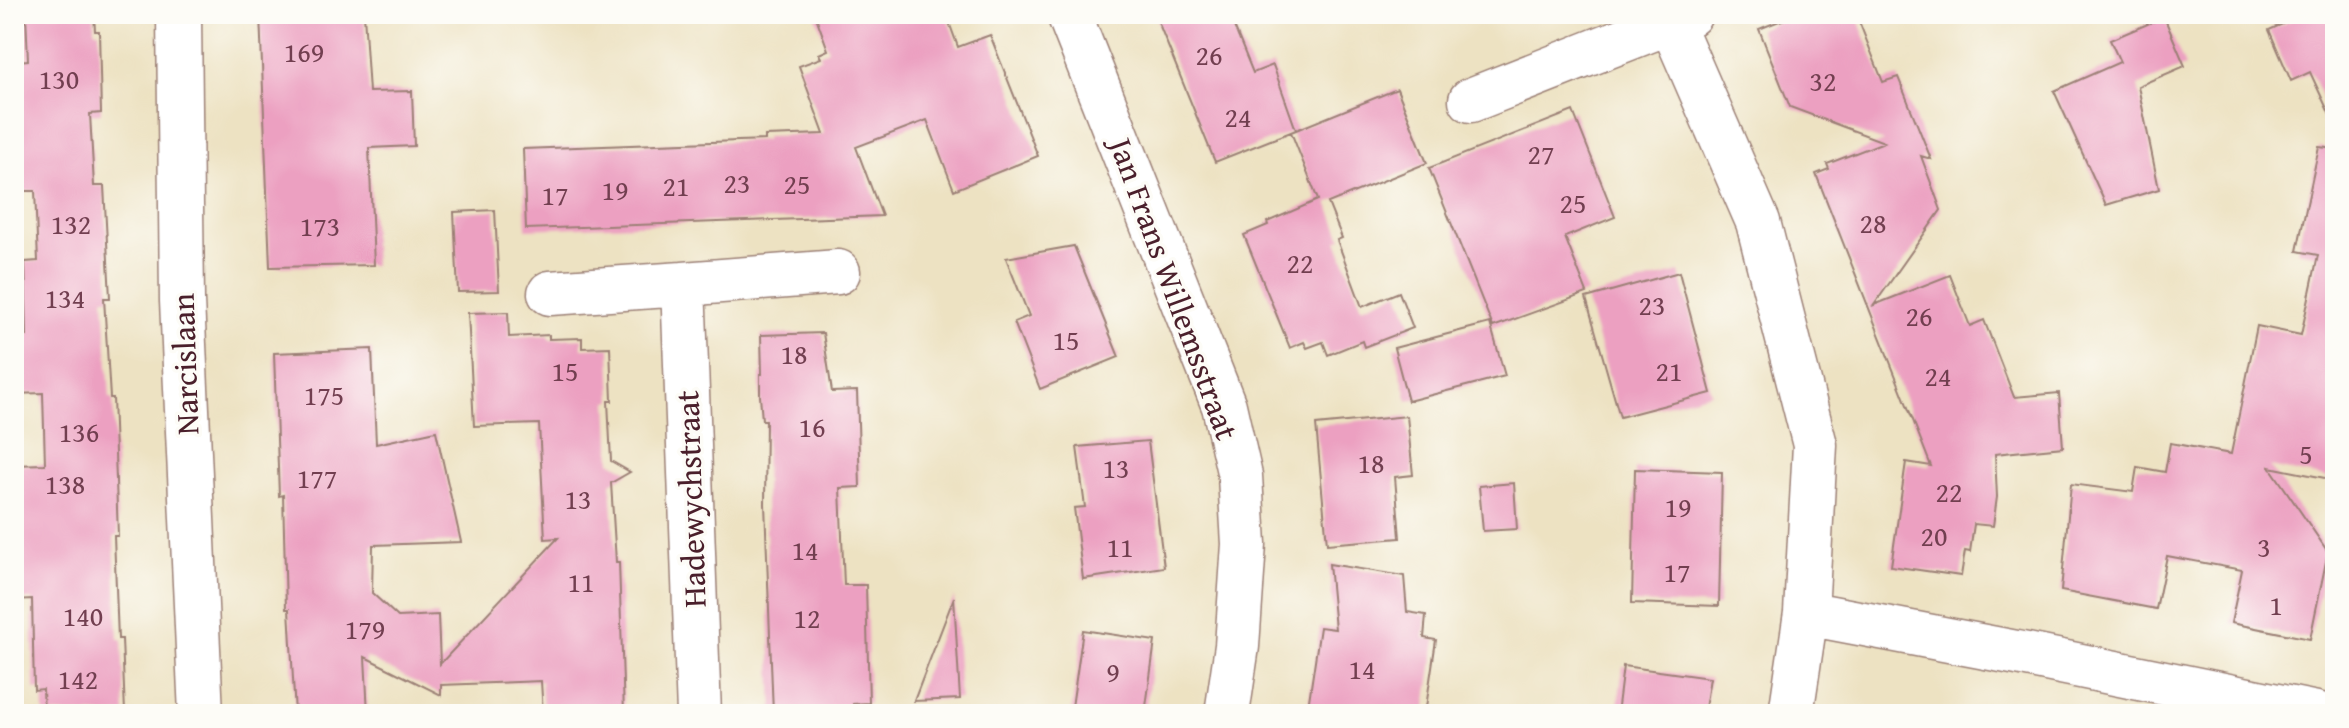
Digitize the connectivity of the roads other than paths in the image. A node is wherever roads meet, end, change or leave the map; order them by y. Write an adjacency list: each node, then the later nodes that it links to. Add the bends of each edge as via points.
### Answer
1 (179, 14): 9 (street, Narcislaan, via 182,301)
2 (1069, 14): 11 (street, Jan Frans Willemsstraat, via 1224,406 1240,476 1244,544)
3 (1681, 18): 4 (street); 8 (street, via 1758,222 1815,445)
4 (1471, 100)
5 (838, 272): 6 (street)
6 (683, 284): 7 (street); 10 (street, Hadewychstraat)
7 (550, 293)
8 (1806, 613): 12 (street); 13 (street)
9 (201, 714)
10 (699, 714)
11 (1227, 714)
12 (1791, 714)
13 (2317, 714)

